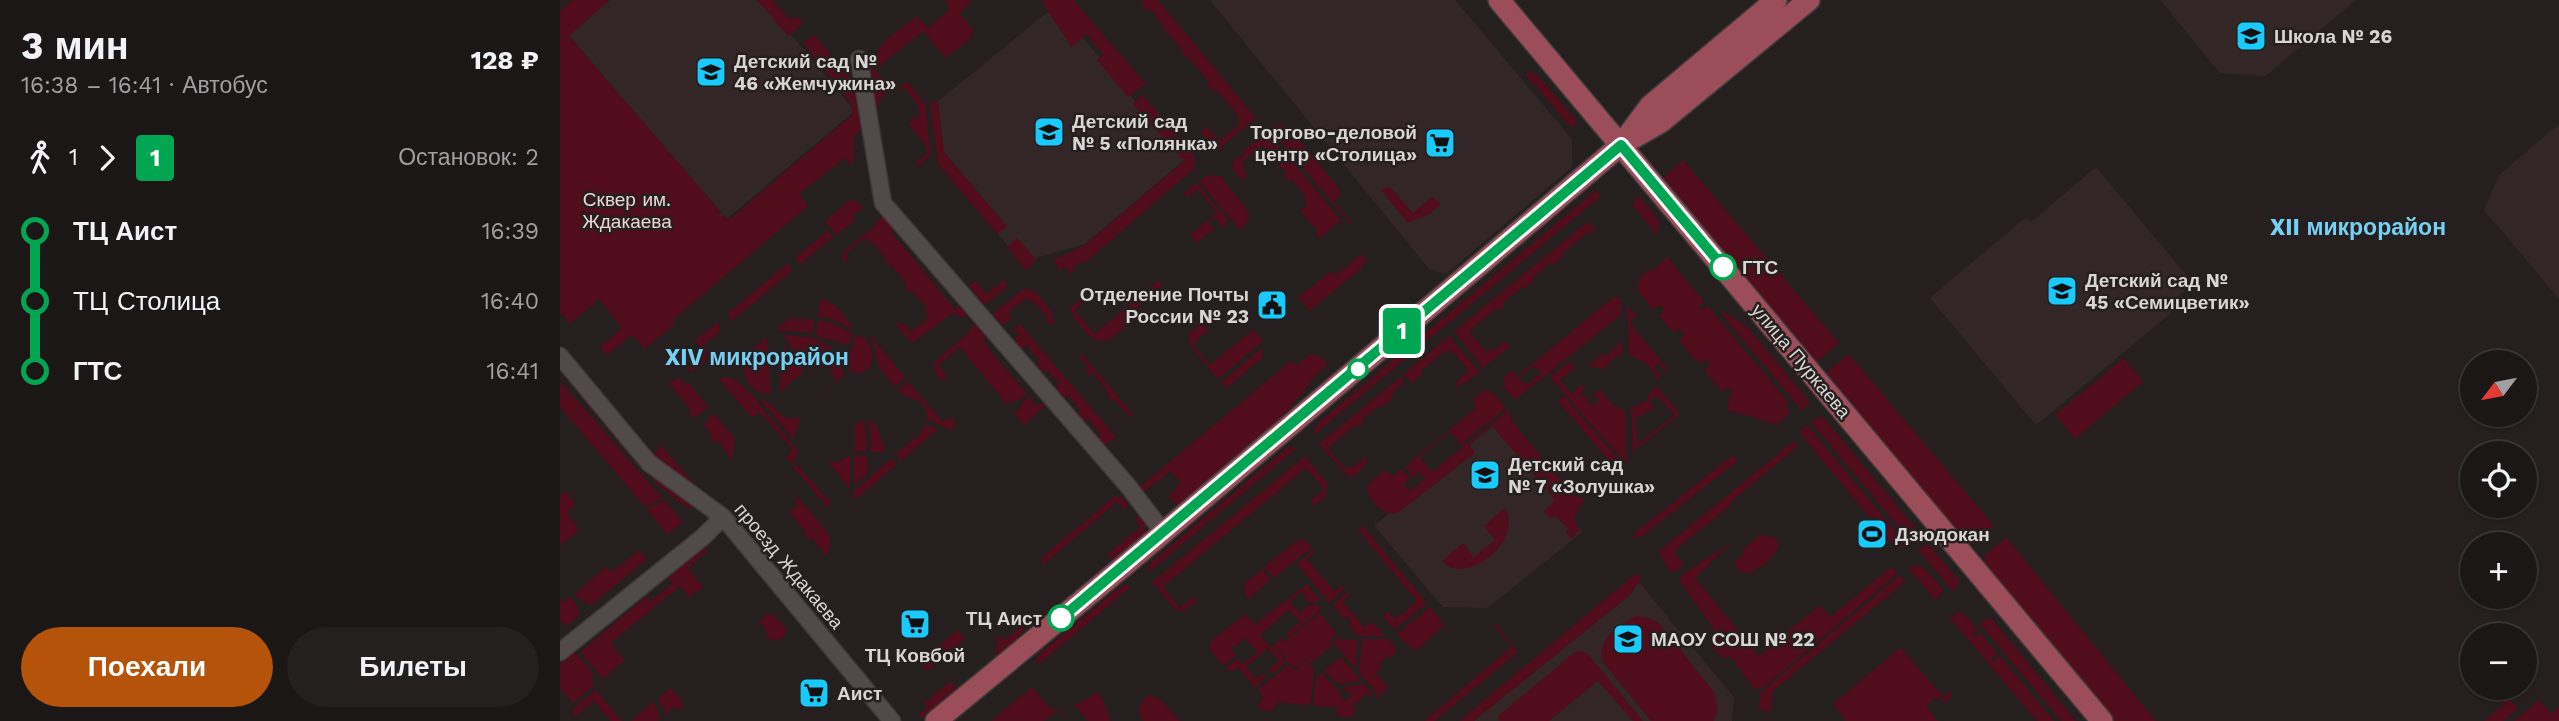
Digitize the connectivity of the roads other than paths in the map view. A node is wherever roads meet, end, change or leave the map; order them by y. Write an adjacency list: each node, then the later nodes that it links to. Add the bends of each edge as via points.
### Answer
1 (1499, 0): 5 (main road, улица Пуркаева)
2 (1776, 0): 5 (main road, via 1650,106)
3 (1809, 0): 5 (main road, via 1661,122)
4 (859, 59): 8 (street, via 883,203)
5 (1621, 145): 8 (main road); 12 (main road, улица Пуркаева)
6 (560, 356): 7 (street, проезд Ждакаева, via 649,463)
7 (723, 517): 9 (street); 10 (street, проезд Ждакаева)
8 (1163, 532): 11 (main road)
9 (560, 652)
10 (892, 721)
11 (936, 721)
12 (2102, 721)

